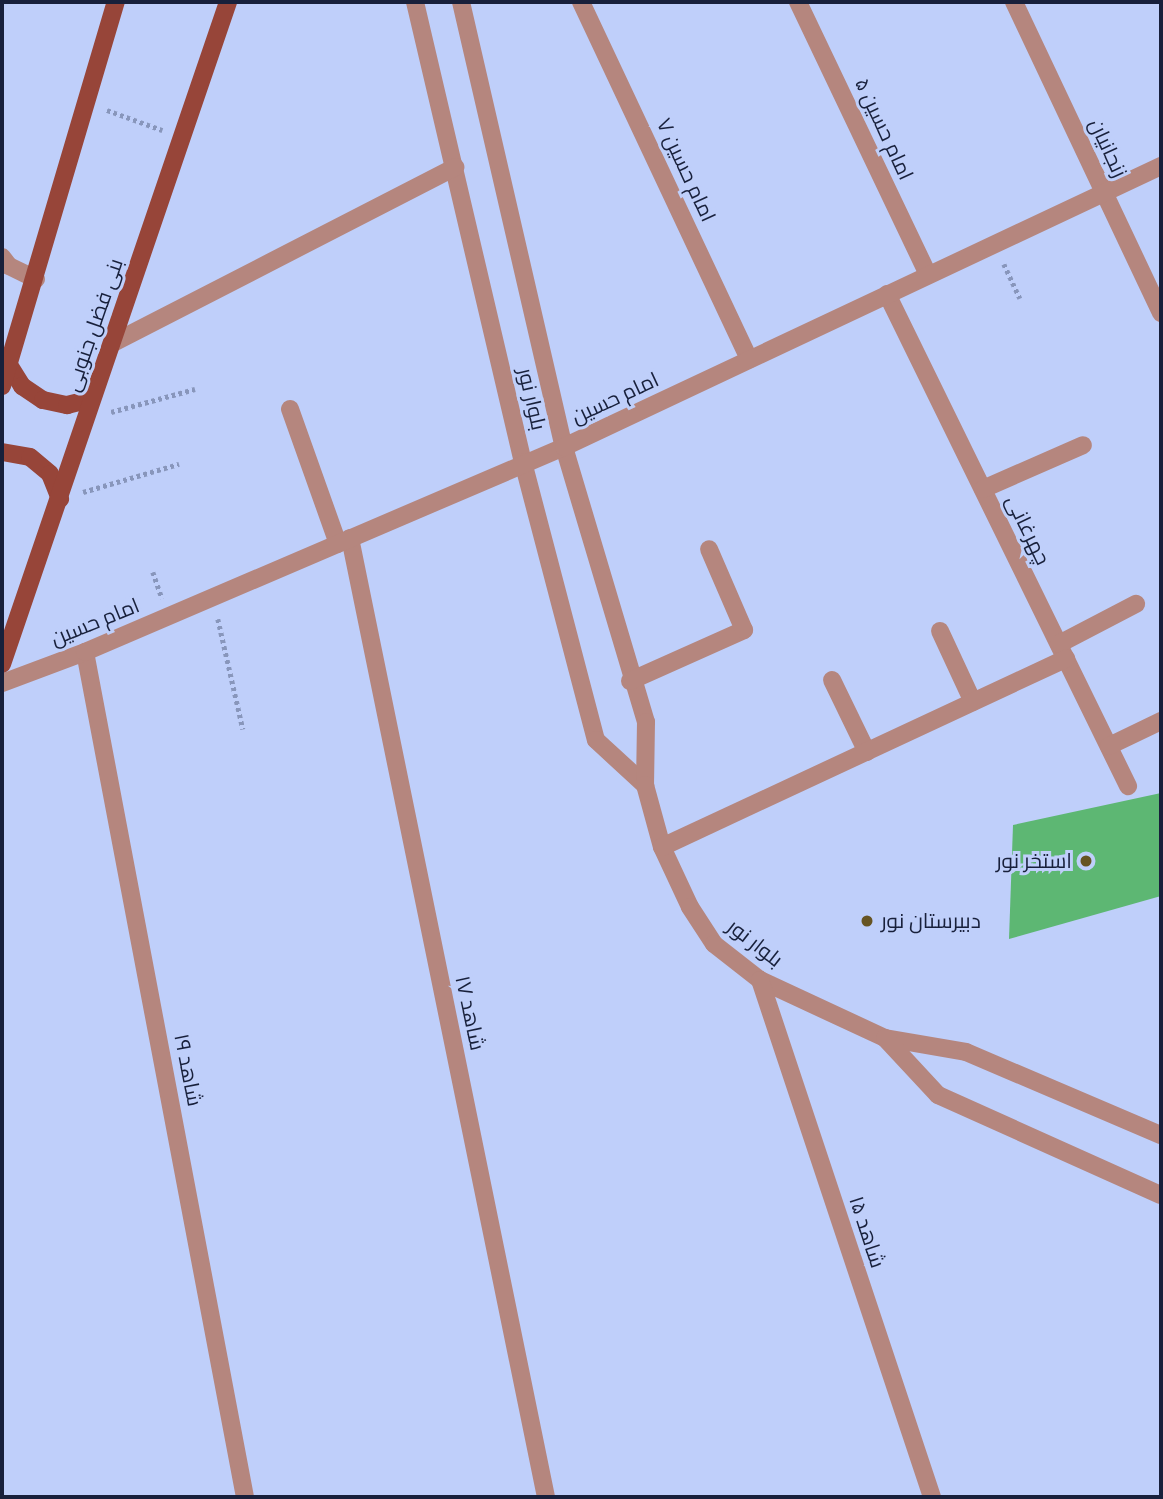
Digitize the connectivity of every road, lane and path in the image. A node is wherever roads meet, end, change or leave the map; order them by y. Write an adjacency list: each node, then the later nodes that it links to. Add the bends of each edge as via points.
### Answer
1 (116, 2): 8 (main road)
2 (228, 2): 9 (main road, بنی فضل جنوبی)
3 (415, 2): 11 (street, بلوار نور)
4 (461, 2): 29 (street, بلوار نور)
5 (581, 2): 21 (street, امام حسین ۷)
6 (799, 2): 15 (street, امام حسین ۵)
7 (1014, 2): 12 (street, زنجانیان)
8 (87, 103): 9 (path); 16 (main road)
9 (182, 138): 20 (main road, بنی فضل جنوبی)
10 (1161, 166): 12 (street, امام حسین)
11 (455, 167): 20 (street); 31 (street, بلوار نور)
12 (1104, 193): 13 (street, امام حسین); 19 (street, زنجانیان)
13 (995, 244): 15 (street, امام حسین); 18 (path)
14 (2, 257): 16 (street, via 9,266)
15 (928, 275): 17 (street, امام حسین)
16 (36, 279): 22 (main road)
17 (887, 294): 21 (street, امام حسین); 33 (street, چهرغانی)
18 (1020, 298)
19 (1161, 313)
20 (113, 343): 25 (main road, بنی فضل جنوبی)
21 (749, 359): 29 (street, امام حسین)
22 (9, 365): 23 (main road); 25 (main road, via 22,386 43,400 67,405)
23 (2, 386)
24 (195, 389): 27 (path)
25 (92, 399): 27 (main road, بنی فضل جنوبی)
26 (290, 409): 35 (street, شاهد ۱۷)
27 (85, 420): 34 (main road, بنی فضل جنوبی)
28 (1083, 445): 33 (street)
29 (564, 447): 31 (street, امام حسین); 44 (street, بلوار نور)
30 (2, 452): 34 (main road, via 30,457 50,474)
31 (523, 462): 35 (street, امام حسین); 51 (street, بلوار نور, via 596,740)
32 (179, 464): 34 (path)
33 (983, 489): 41 (street, چهرغانی)
34 (60, 499): 42 (main road, بنی فضل جنوبی)
35 (344, 541): 37 (street, امام حسین); 59 (street, شاهد ۱۷)
36 (709, 549): 44 (street, via 744,630)
37 (213, 597): 40 (street, امام حسین); 48 (path)
38 (1136, 604): 41 (street)
39 (940, 631): 46 (street)
40 (85, 652): 45 (street, امام حسین); 58 (street, شاهد ۱۹)
41 (1062, 652): 46 (street); 49 (street, چهرغانی)
42 (2, 664)
43 (832, 680): 50 (street)
44 (630, 681): 51 (street, بلوار نور, via 646,722)
45 (2, 683)
46 (973, 702): 50 (street)
47 (1161, 721): 49 (street)
48 (243, 729)
49 (1109, 746): 52 (street, چهرغانی)
50 (867, 752): 53 (street)
51 (645, 785): 53 (street, بلوار نور)
52 (1128, 786)
53 (662, 847): 54 (street, بلوار نور, via 714,944)
54 (760, 980): 55 (street, بلوار نور); 60 (street, شاهد ۱۵)
55 (885, 1038): 56 (street, بلوار نور, via 965,1052); 57 (street, بلوار نور, via 937,1095)
56 (1161, 1135)
57 (1161, 1195)
58 (244, 1497)
59 (546, 1497)
60 (932, 1497)

